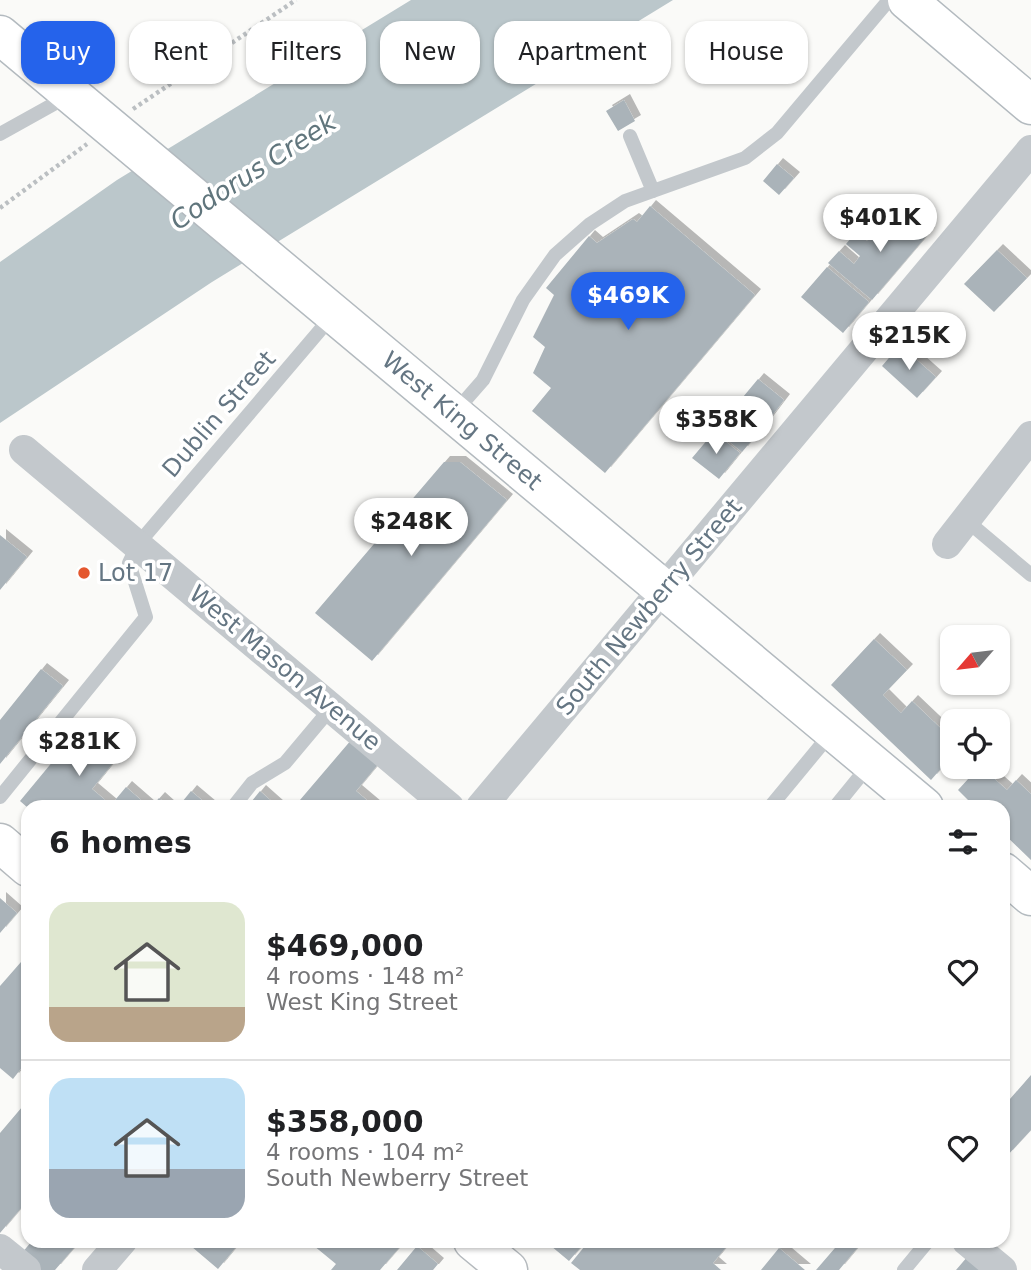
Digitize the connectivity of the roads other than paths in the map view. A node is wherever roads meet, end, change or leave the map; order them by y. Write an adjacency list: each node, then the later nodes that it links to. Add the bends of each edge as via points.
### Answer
1 (889, 0): 9 (lane, via 777,133 746,159)
2 (906, 0): 5 (street)
3 (10, 48): 4 (street, West King Street)
4 (71, 94): 6 (lane); 10 (street, West King Street)
5 (1031, 105)
6 (0, 134)
7 (630, 136): 9 (lane)
8 (1031, 150): 18 (street, South Newberry Street)
9 (653, 191): 11 (lane, via 609,210 555,255 523,300 483,380)
10 (334, 314): 11 (street, West King Street); 15 (lane, Dublin Street)
11 (454, 414): 18 (street, West King Street)
12 (1031, 436): 14 (street)
13 (24, 450): 15 (street, West Mason Avenue)
14 (966, 520): 16 (street); 17 (lane)
15 (138, 544): 19 (street, West Mason Avenue); 22 (lane, via 129,563 146,617)
16 (947, 544)
17 (1031, 575)
18 (664, 590): 20 (street, West King Street); 25 (street, South Newberry Street)
19 (332, 707): 23 (lane, via 285,763 252,783); 24 (street, West Mason Avenue)
20 (833, 730): 21 (street, West King Street); 26 (lane)
21 (871, 763): 27 (lane); 28 (street, West King Street)
22 (0, 797)
23 (239, 800)
24 (441, 800)
25 (487, 800)
26 (776, 800)
27 (841, 800)
28 (916, 800)
29 (0, 844): 30 (street)
30 (21, 861)
31 (1010, 878): 32 (street)
32 (1031, 896)
33 (116, 1248): 39 (street)
34 (481, 1248): 40 (street)
35 (922, 1248): 41 (lane)
36 (975, 1248): 42 (street)
37 (0, 1249): 38 (street)
38 (26, 1270)
39 (97, 1270)
40 (508, 1270)
41 (904, 1270)
42 (1002, 1270)

